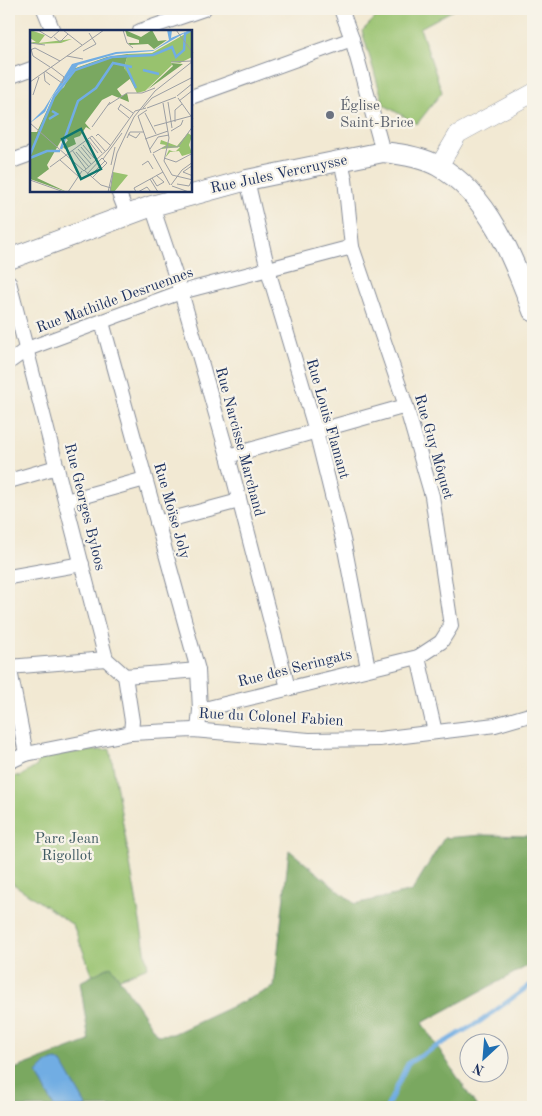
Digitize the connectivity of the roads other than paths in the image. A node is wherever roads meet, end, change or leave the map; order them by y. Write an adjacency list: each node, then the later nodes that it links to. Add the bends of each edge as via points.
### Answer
1 (44, 9): 4 (street)
2 (204, 9): 5 (street)
3 (341, 9): 6 (street)
4 (53, 30)
5 (143, 30)
6 (352, 39): 10 (street); 11 (street)
7 (30, 69): 8 (street)
8 (9, 77)
9 (533, 93): 15 (street, via 458,134)
10 (192, 96)
11 (383, 152): 13 (main road, Rue Jules Vercruysse); 15 (main road, Rue Jules Vercruysse, via 406,154)
12 (30, 154): 14 (street)
13 (341, 161): 16 (main road, Rue Jules Vercruysse); 20 (street, Rue Guy Môquet)
14 (9, 162)
15 (439, 166): 25 (main road, via 477,199 491,220 518,268)
16 (246, 180): 18 (main road, Rue Jules Vercruysse); 22 (street, Rue Louis Flamant)
17 (118, 192): 19 (street)
18 (152, 206): 19 (main road, Rue Jules Vercruysse); 24 (street, Rue Narcisse Marchand)
19 (127, 214): 21 (main road, Rue Jules Vercruysse)
20 (352, 247): 22 (street, Rue Mathilde Desruennes); 29 (street, Rue Guy Môquet)
21 (9, 260)
22 (268, 270): 24 (street, Rue Mathilde Desruennes); 30 (street, Rue Louis Flamant)
23 (9, 282): 27 (street, Rue Georges Byloos)
24 (181, 292): 26 (street, Rue Mathilde Desruennes); 31 (street, Rue Narcisse Marchand)
25 (533, 311)
26 (102, 322): 27 (street, Rue Mathilde Desruennes); 33 (street, Rue Moïse Joly)
27 (27, 349): 28 (street, Rue Mathilde Desruennes); 32 (street, Rue Georges Byloos)
28 (9, 362)
29 (406, 406): 30 (street); 40 (street, Rue Guy Môquet, via 432,496 451,626 441,642)
30 (316, 431): 31 (street); 43 (street, Rue Louis Flamant, via 344,544)
31 (228, 456): 36 (street, Rue Narcisse Marchand)
32 (57, 467): 34 (street); 35 (street, Rue Georges Byloos)
33 (145, 479): 35 (street); 37 (street, Rue Moïse Joly)
34 (9, 481)
35 (66, 501): 38 (street, Rue Georges Byloos)
36 (239, 502): 37 (street); 46 (street, Rue Narcisse Marchand)
37 (158, 523): 44 (street, Rue Moïse Joly)
38 (82, 564): 39 (street); 41 (street, Rue Georges Byloos)
39 (9, 577)
40 (418, 657): 43 (street, Rue des Seringats); 50 (street)
41 (106, 659): 42 (street); 45 (street)
42 (9, 666): 52 (street)
43 (368, 668): 46 (street, Rue des Seringats)
44 (198, 670): 45 (street); 47 (street, Rue Moïse Joly)
45 (125, 676): 51 (street)
46 (288, 688): 47 (street, Rue des Seringats)
47 (200, 710): 49 (street)
48 (533, 714): 50 (street, Rue du Colonel Fabien, via 495,725)
49 (198, 730): 50 (street, Rue du Colonel Fabien, via 309,740 379,739); 51 (street, Rue du Colonel Fabien)
50 (435, 732)
51 (131, 733): 52 (street, Rue du Colonel Fabien)
52 (26, 754): 53 (street, Rue du Colonel Fabien)
53 (9, 762)

